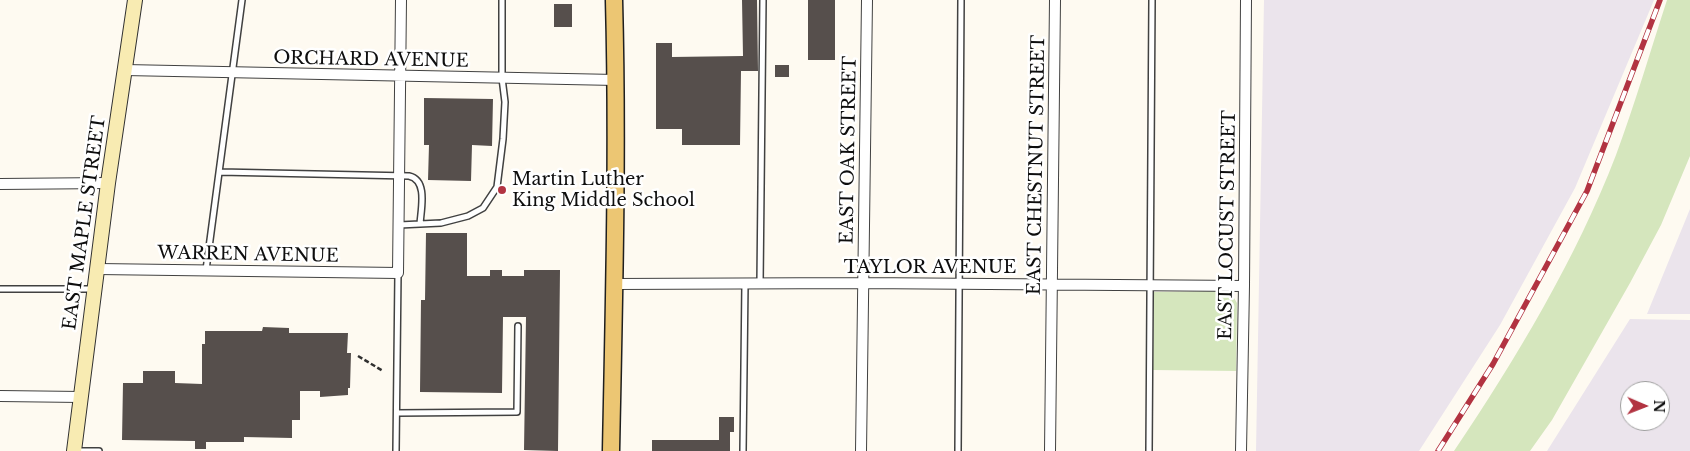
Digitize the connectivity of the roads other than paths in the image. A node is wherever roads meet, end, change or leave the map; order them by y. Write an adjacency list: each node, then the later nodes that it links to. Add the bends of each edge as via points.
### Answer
1 (135, 0): 12 (main road, EAST MAPLE STREET)
2 (242, 0): 13 (lane)
3 (401, 0): 14 (street)
4 (502, 0): 15 (lane)
5 (614, 0): 16 (main road)
6 (763, 0): 27 (lane)
7 (867, 0): 28 (street, EAST OAK STREET)
8 (960, 0): 30 (lane)
9 (1055, 0): 31 (street, EAST CHESTNUT STREET)
10 (1152, 0): 32 (lane)
11 (1246, 0): 33 (street, EAST LOCUST STREET)
12 (125, 70): 13 (street, ORCHARD AVENUE); 19 (main road, EAST MAPLE STREET)
13 (234, 73): 14 (street, ORCHARD AVENUE); 17 (lane)
14 (400, 77): 15 (street, ORCHARD AVENUE); 18 (street)
15 (502, 78): 16 (street, ORCHARD AVENUE); 21 (lane, via 505,102 497,187 483,208 468,216)
16 (616, 80): 29 (main road)
17 (220, 172): 18 (lane); 24 (lane)
18 (399, 176): 21 (lane, via 416,177 419,182 422,195); 22 (street)
19 (108, 183): 20 (street); 23 (main road, EAST MAPLE STREET)
20 (0, 184)
21 (420, 224): 22 (lane)
22 (398, 225): 25 (street)
23 (98, 269): 24 (street, WARREN AVENUE); 34 (main road, EAST MAPLE STREET)
24 (206, 270): 25 (street, WARREN AVENUE)
25 (398, 273): 39 (lane)
26 (744, 283): 27 (street, TAYLOR AVENUE); 29 (street, TAYLOR AVENUE); 44 (lane)
27 (760, 283): 28 (street, TAYLOR AVENUE)
28 (862, 283): 30 (street, TAYLOR AVENUE); 45 (street, EAST OAK STREET)
29 (615, 284): 43 (main road)
30 (959, 284): 31 (street, TAYLOR AVENUE); 46 (lane)
31 (1052, 285): 32 (street, TAYLOR AVENUE); 47 (street, EAST CHESTNUT STREET)
32 (1150, 285): 33 (street, TAYLOR AVENUE); 48 (lane)
33 (1244, 286): 49 (street, EAST LOCUST STREET)
34 (95, 289): 35 (lane); 38 (main road, EAST MAPLE STREET)
35 (0, 290)
36 (518, 326): 39 (lane, via 517,412)
37 (0, 396): 38 (street)
38 (80, 397): 40 (main road, EAST MAPLE STREET)
39 (397, 413): 42 (lane)
40 (74, 451): 41 (lane)
41 (99, 451)
42 (396, 451)
43 (611, 451)
44 (743, 451)
45 (861, 451)
46 (958, 451)
47 (1050, 451)
48 (1149, 451)
49 (1241, 451)

